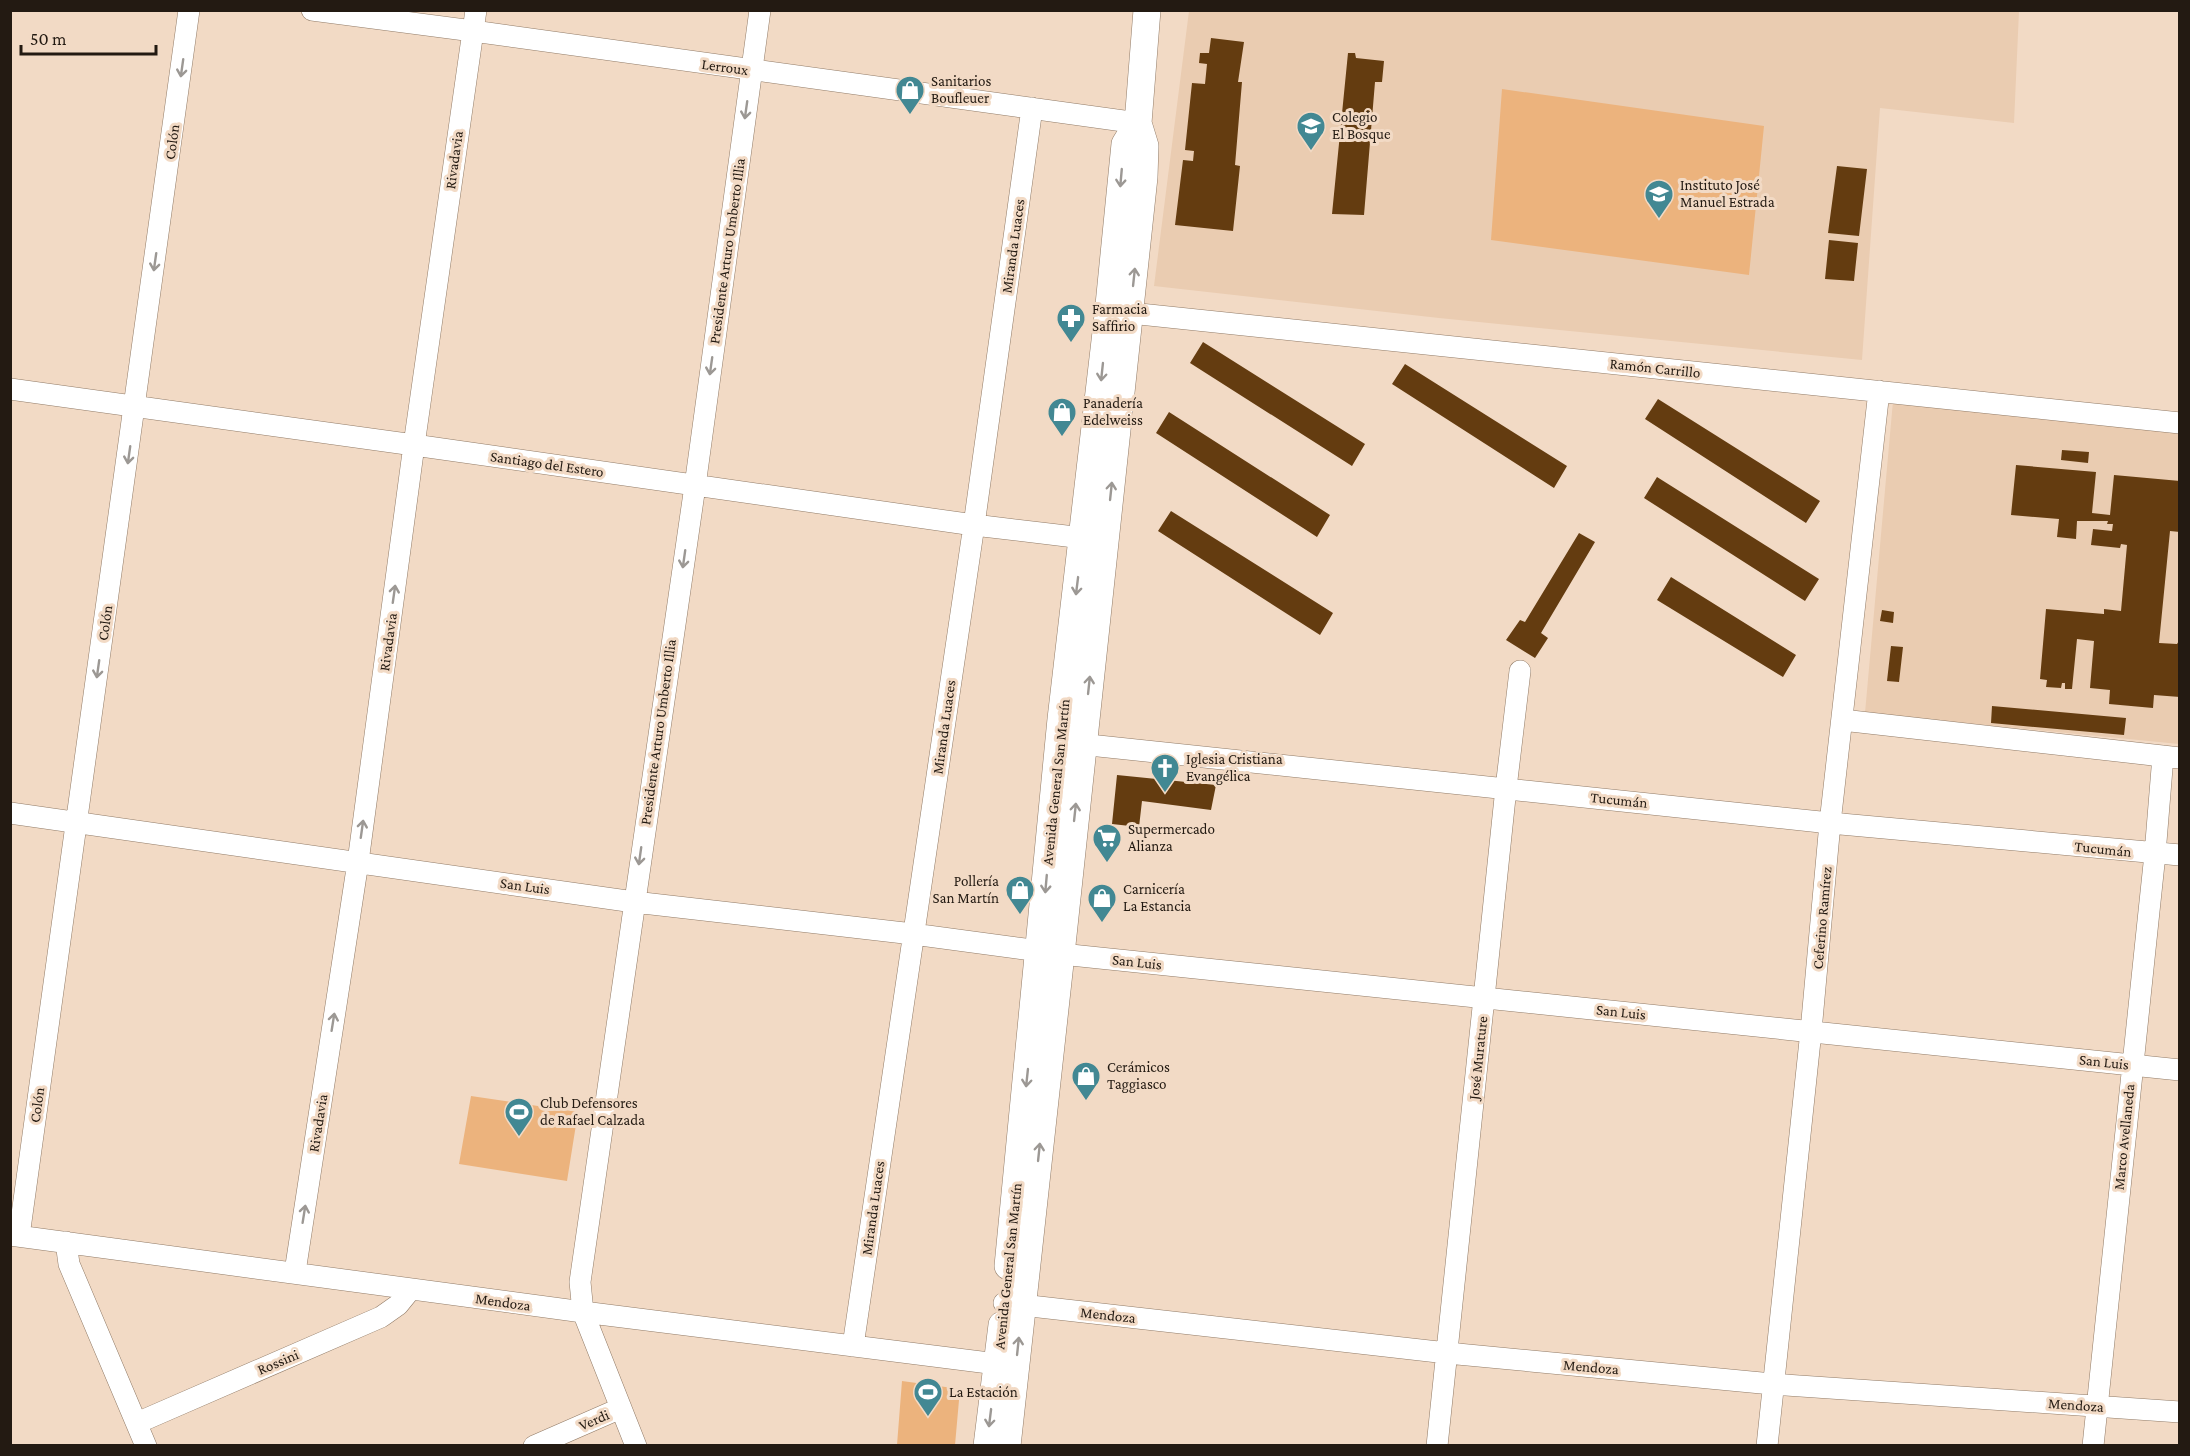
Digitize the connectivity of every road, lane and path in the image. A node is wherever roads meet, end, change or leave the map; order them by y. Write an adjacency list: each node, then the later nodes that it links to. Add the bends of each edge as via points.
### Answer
1 (189, 10): 12 (street, Colón, one-way to 12)
2 (312, 10): 5 (street, Lerroux)
3 (760, 10): 6 (street, Presidente Arturo Umberto Illia)
4 (1148, 10): 8 (main road, Avenida General San Martín)
5 (474, 21): 6 (street, Lerroux); 14 (street, Rivadavia)
6 (752, 71): 7 (street, Lerroux); 15 (street, Presidente Arturo Umberto Illia, one-way to 15)
7 (1032, 108): 8 (street, Lerroux); 16 (street, Miranda Luaces)
8 (1138, 123): 9 (main road, Avenida General San Martín, one-way to 8, via 1145,146); 17 (main road, Avenida General San Martín, one-way to 17, via 1125,144)
9 (1130, 313): 11 (street, Ramón Carrillo); 20 (main road, Avenida General San Martín, one-way to 9)
10 (10, 389): 12 (street, Santiago del Estero)
11 (1879, 391): 13 (street, Ramón Carrillo); 19 (street, Ceferino Ramírez)
12 (136, 407): 14 (street, Santiago del Estero); 24 (street, Colón, one-way to 24)
13 (2180, 423)
14 (414, 445): 15 (street, Santiago del Estero); 28 (street, Rivadavia, one-way to 14)
15 (694, 486): 16 (street, Santiago del Estero); 29 (street, Presidente Arturo Umberto Illia, one-way to 29)
16 (974, 525): 17 (street, Santiago del Estero); 30 (street, Miranda Luaces)
17 (1083, 538): 20 (main road, Avenida General San Martín, one-way to 20)
18 (1520, 671): 22 (street, José Murature)
19 (1842, 720): 21 (street); 25 (street, Ceferino Ramírez)
20 (1071, 743): 22 (street, Tucumán); 31 (main road, Avenida General San Martín)
21 (2171, 757): 26 (street, Marco Avellaneda)
22 (1506, 788): 25 (street, Tucumán); 32 (street, José Murature)
23 (10, 813): 24 (street, San Luis)
24 (76, 823): 28 (street, San Luis); 36 (street, Colón)
25 (1830, 823): 26 (street, Tucumán); 33 (street, Ceferino Ramírez)
26 (2155, 854): 27 (street, Tucumán); 34 (street, Marco Avellaneda)
27 (2180, 855)
28 (358, 862): 29 (street, San Luis); 38 (street, Rivadavia, one-way to 28)
29 (634, 903): 30 (street, San Luis); 41 (street, Presidente Arturo Umberto Illia, via 580,1282)
30 (913, 934): 31 (street, San Luis); 42 (street, Miranda Luaces)
31 (1051, 953): 32 (street, San Luis); 40 (main road, Avenida General San Martín)
32 (1484, 999): 33 (street, San Luis); 43 (street, José Murature)
33 (1811, 1030): 34 (street, San Luis); 45 (street, Ceferino Ramírez)
34 (2132, 1065): 35 (street, San Luis); 46 (street, Marco Avellaneda)
35 (2180, 1070)
36 (15, 1235): 37 (street, Mendoza)
37 (66, 1242): 38 (street, Mendoza); 49 (street, via 69,1264)
38 (295, 1272): 39 (street, Mendoza)
39 (411, 1289): 41 (street, Mendoza); 49 (street, Rossini, via 381,1317)
40 (1013, 1305): 43 (street, Mendoza); 44 (main road, Avenida General San Martín); 54 (main road, Avenida General San Martín, one-way to 40)
41 (583, 1312): 42 (street, Mendoza); 47 (street, Presidente Arturo Umberto Illia)
42 (853, 1347): 44 (street, Mendoza)
43 (1447, 1353): 45 (street, Mendoza); 55 (street, José Murature)
44 (997, 1364): 53 (main road, Avenida General San Martín, one-way to 53)
45 (1772, 1384): 46 (street, Mendoza); 56 (street, Ceferino Ramírez)
46 (2097, 1407): 48 (street, Mendoza); 57 (street, Marco Avellaneda)
47 (621, 1408): 51 (street, Verdi); 52 (street, Presidente Arturo Umberto Illia)
48 (2180, 1412)
49 (137, 1423): 50 (street)
50 (146, 1446)
51 (534, 1446)
52 (636, 1446)
53 (987, 1446)
54 (1007, 1446)
55 (1437, 1446)
56 (1767, 1446)
57 (2093, 1446)

